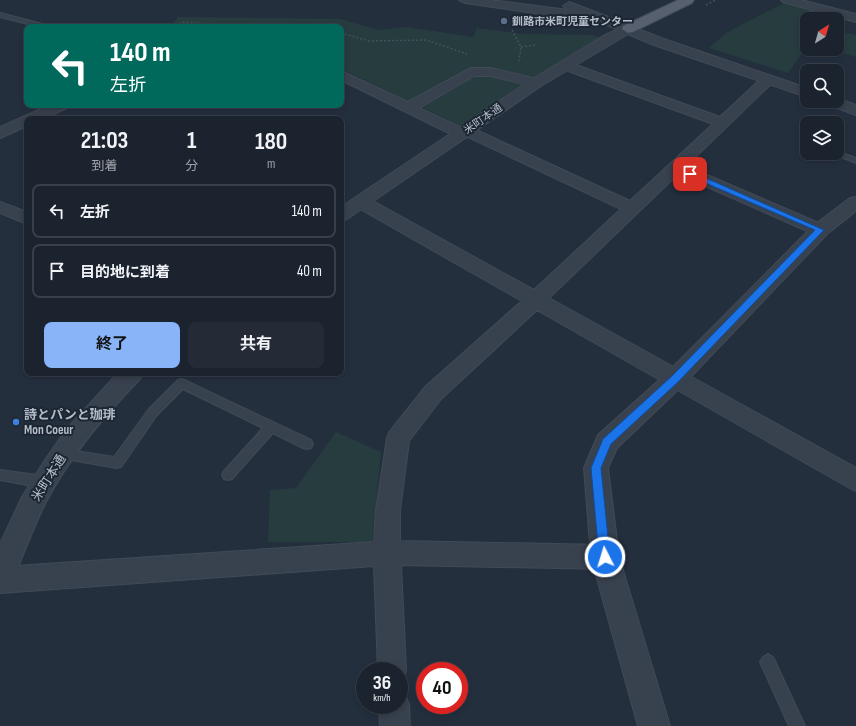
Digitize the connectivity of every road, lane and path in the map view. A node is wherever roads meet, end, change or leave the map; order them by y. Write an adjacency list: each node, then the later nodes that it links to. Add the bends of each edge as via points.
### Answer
1 (465, 0): 5 (street)
2 (551, 0): 6 (street)
3 (688, 0): 12 (main road)
4 (787, 0): 8 (street)
5 (511, 2): 6 (street, via 568,14)
6 (582, 11): 12 (street)
7 (0, 16): 9 (lane)
8 (856, 18)
9 (35, 24)
10 (179, 24): 11 (path)
11 (210, 24)
12 (628, 29): 18 (street, 米町本通); 20 (street)
13 (512, 30): 16 (path)
14 (344, 34): 17 (path, via 369,40 426,40)
15 (535, 45): 16 (path)
16 (521, 47): 18 (path, via 519,64)
17 (471, 55)
18 (560, 68): 21 (street, 米町本通); 29 (street)
19 (344, 76): 25 (street)
20 (768, 80): 22 (street); 29 (street)
21 (536, 83): 25 (street, via 491,72 471,72); 30 (street, 米町本通)
22 (800, 91)
23 (844, 106): 26 (street)
24 (55, 108): 27 (street)
25 (408, 108): 30 (street)
26 (856, 110)
27 (38, 116)
28 (24, 122): 31 (street)
29 (724, 123): 34 (street)
30 (465, 132): 35 (street, 米町本通); 38 (street)
31 (0, 133)
32 (844, 156): 33 (lane)
33 (856, 161)
34 (676, 167): 38 (street); 41 (street)
35 (361, 202): 39 (street, 米町本通); 42 (street)
36 (856, 202): 41 (street)
37 (0, 207): 40 (street)
38 (632, 208): 42 (street)
39 (344, 213)
40 (24, 218)
41 (820, 230): 44 (street)
42 (535, 300): 44 (street); 52 (street, via 434,393 398,438 388,510)
43 (129, 376): 47 (street, 米町本通, via 111,394)
44 (675, 379): 50 (street); 53 (street, via 607,442 596,468)
45 (272, 426): 46 (lane); 47 (lane, via 182,384 153,412 117,463); 49 (lane)
46 (307, 444)
47 (63, 454): 51 (street, 米町本通)
48 (0, 475): 51 (lane)
49 (228, 475)
50 (856, 480)
51 (44, 482): 54 (street, 米町本通, via 18,531)
52 (387, 553): 53 (street); 54 (street); 55 (street)
53 (605, 557): 59 (street)
54 (0, 578)
55 (392, 662)
56 (768, 662): 60 (lane)
57 (394, 714): 58 (street)
58 (395, 726)
59 (654, 726)
60 (797, 726)

